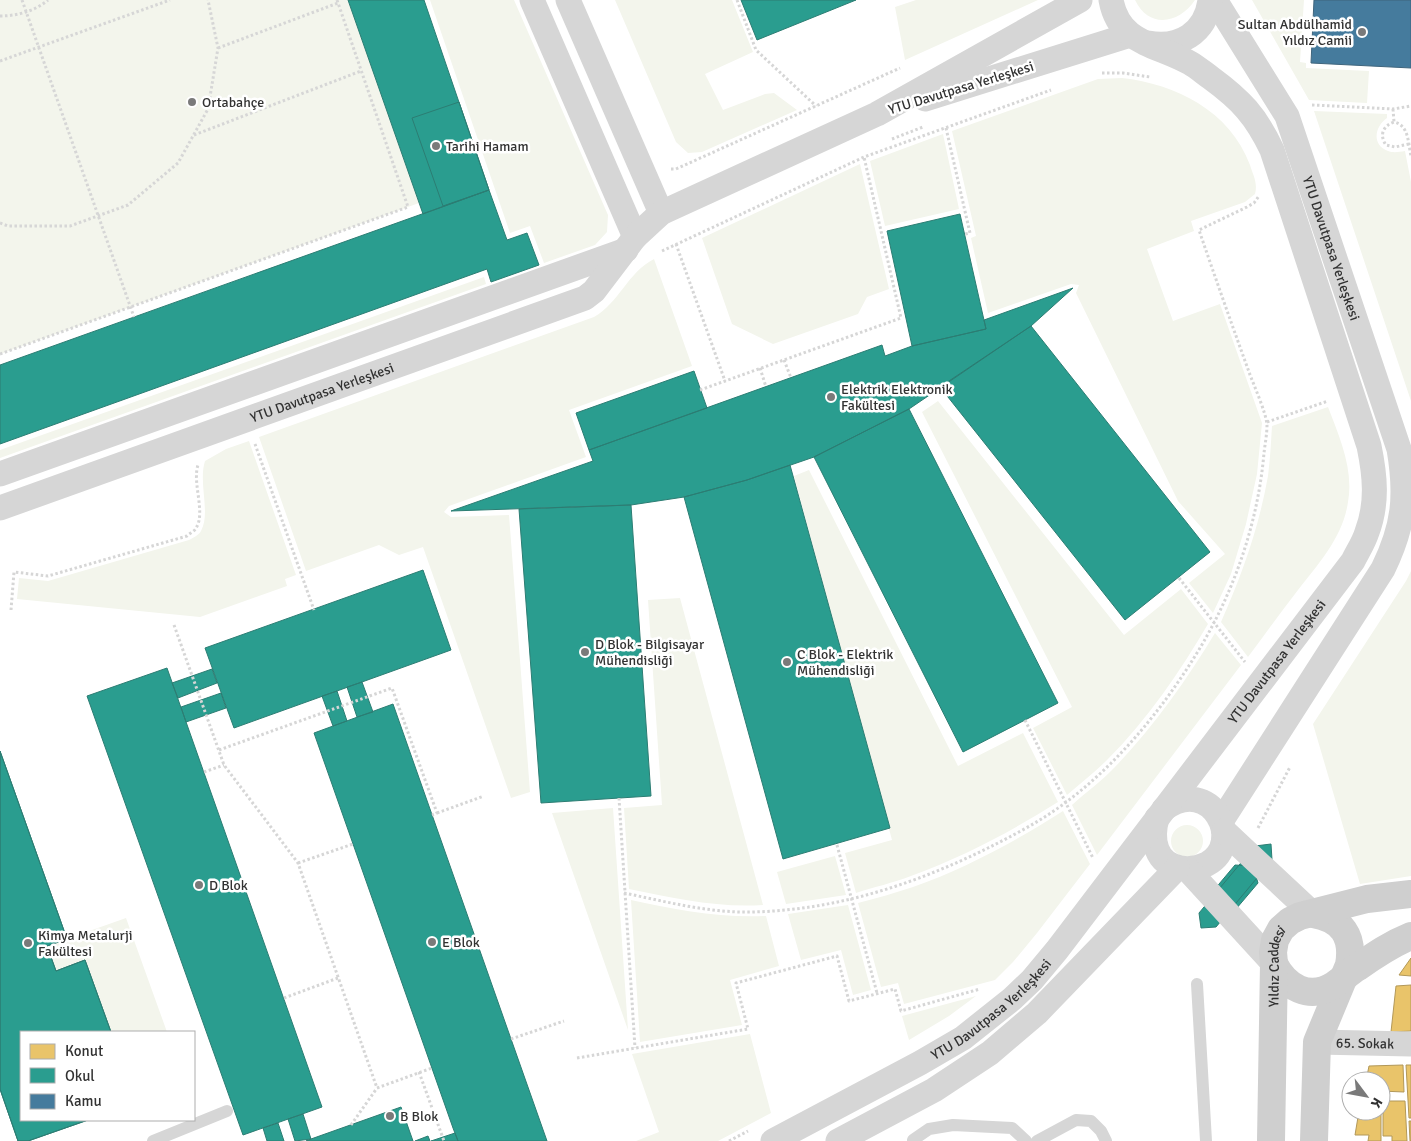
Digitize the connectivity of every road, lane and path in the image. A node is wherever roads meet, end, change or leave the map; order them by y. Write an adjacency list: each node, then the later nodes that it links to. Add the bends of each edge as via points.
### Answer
1 (22, 0): 13 (path)
2 (48, 0): 13 (path)
3 (170, 0): 16 (path)
4 (208, 0): 17 (path)
5 (532, 0): 40 (street)
6 (568, 0): 36 (street)
7 (737, 0): 24 (path, via 756,50)
8 (1080, 0): 28 (street, YTU Davutpasa Yerleşkesi)
9 (1111, 0): 15 (street, YTU Davutpasa Yerleşkesi, via 1119,24)
10 (1210, 0): 15 (street, YTU Davutpasa Yerleşkesi, via 1209,10 1190,36 1175,43 1159,45)
11 (1215, 0): 58 (street, YTU Davutpasa Yerleşkesi, via 1287,116 1399,449)
12 (337, 2): 17 (path); 20 (path)
13 (26, 11): 14 (path); 16 (path)
14 (0, 16)
15 (1136, 38): 28 (street, YTU Davutpasa Yerleşkesi); 57 (street, YTU Davutpasa Yerleşkesi, via 1190,63 1225,89 1244,105 1265,136 1283,180 1370,446 1375,475)
16 (39, 47): 18 (path); 37 (path)
17 (218, 48): 31 (path, via 208,109)
18 (0, 61)
19 (907, 65): 24 (path)
20 (362, 71): 31 (path); 42 (path, via 408,207)
21 (1097, 74): 22 (path, via 1122,73)
22 (1154, 78)
23 (1053, 89): 30 (path)
24 (816, 106): 34 (path, via 676,169)
25 (1411, 106): 27 (path)
26 (1307, 107): 27 (path)
27 (1393, 109): 29 (path)
28 (878, 114): 36 (street, YTU Davutpasa Yerleşkesi)
29 (1394, 122): 32 (path, via 1402,125); 32 (path, via 1384,129 1384,142 1390,147)
30 (946, 128): 39 (path, via 970,233); 45 (path, via 864,157 901,318)
31 (193, 135): 37 (path, via 178,163 128,205)
32 (1409, 144): 33 (path)
33 (1411, 156)
34 (665, 169)
35 (1261, 190): 52 (path, via 1254,203 1199,230)
36 (660, 213): 40 (street, YTU Davutpasa Yerleşkesi)
37 (99, 216): 38 (path, via 70,226 8,226); 42 (path)
38 (0, 223)
39 (965, 234)
40 (630, 244): 55 (street, YTU Davutpasa Yerleşkesi); 56 (street, YTU Davutpasa Yerleşkesi, via 585,298)
41 (676, 244): 48 (path)
42 (131, 307): 43 (path); 44 (path)
43 (134, 317)
44 (0, 354)
45 (784, 360): 46 (path); 47 (path)
46 (760, 368): 48 (path); 49 (path)
47 (791, 378)
48 (725, 381): 50 (path)
49 (766, 387)
50 (700, 390)
51 (1331, 400): 52 (path)
52 (1267, 422): 62 (path, via 1262,474 1252,525 1236,576)
53 (255, 443): 61 (path)
54 (200, 458): 60 (path, via 196,470 200,519 196,529 187,536 48,576 14,572)
55 (0, 474)
56 (0, 508)
57 (1374, 508): 58 (street); 73 (street, YTU Davutpasa Yerleşkesi, via 1367,533 1353,561)
58 (1406, 513): 75 (street, YTU Davutpasa Yerleşkesi, via 1383,568)
59 (1179, 578): 62 (path)
60 (11, 610)
61 (314, 610)
62 (1215, 623): 64 (path); 71 (path, via 1185,673 1149,722 1110,764)
63 (174, 625): 66 (path)
64 (1248, 665)
65 (1025, 720): 71 (path)
66 (219, 750): 67 (path); 72 (path, via 392,688)
67 (224, 765): 68 (path); 78 (path)
68 (204, 772)
69 (484, 796): 72 (path)
70 (619, 798): 81 (path)
71 (1065, 803): 79 (path); 83 (path, via 1020,832 966,859 912,882)
72 (437, 813): 74 (path)
73 (1161, 813): 75 (street, YTU Davutpasa Yerleşkesi, via 1173,802 1196,799 1211,807); 80 (street, YTU Davutpasa Yerleşkesi, via 1154,830 1158,853 1166,862); 104 (street, YTU Davutpasa Yerleşkesi, via 1058,950 1000,1010 963,1038 920,1064)
74 (432, 815)
75 (1223, 826): 80 (street, YTU Davutpasa Yerleşkesi, via 1223,843 1211,862 1200,868); 84 (street, YTU Davutpasa Yerleşkesi)
76 (353, 844): 78 (path)
77 (837, 845): 83 (path)
78 (298, 863): 88 (path)
79 (1096, 864)
80 (1183, 869): 86 (street, YTU Davutpasa Yerleşkesi); 109 (street, YTU Davutpasa Yerleşkesi, via 1037,1013 990,1053 934,1090)
81 (624, 893): 83 (path, via 685,906 741,912); 97 (path)
82 (1411, 894): 84 (main road, Yıldız Caddesi, via 1367,900)
83 (852, 900): 91 (path)
84 (1313, 914): 86 (main road, Yıldız Caddesi, via 1300,916 1281,929 1273,952); 87 (main road, YTU Davutpasa Yerleşkesi, via 1335,921 1350,941 1349,965)
85 (1411, 936): 87 (main road, via 1391,944)
86 (1274, 964): 87 (main road, via 1288,984 1299,990 1324,990); 114 (main road, Yıldız Caddesi)
87 (1344, 976): 95 (main road, YTU Davutpasa Yerleşkesi)
88 (338, 978): 92 (path); 101 (path)
89 (1197, 984): 113 (lane)
90 (989, 987): 91 (path, via 901,1011 895,989)
91 (877, 993): 97 (path, via 850,1001 837,956 736,984 748,1029)
92 (284, 998)
93 (564, 1021): 94 (path)
94 (511, 1040)
95 (1317, 1042): 96 (street, 65. Sokak); 115 (main road)
96 (1411, 1044)
97 (635, 1048): 98 (path)
98 (577, 1058)
99 (432, 1068): 100 (path)
100 (420, 1072): 101 (path); 107 (path)
101 (377, 1088): 103 (path)
102 (227, 1111): 106 (lane)
103 (351, 1125)
104 (763, 1135): 108 (path)
105 (913, 1140): 110 (lane, via 929,1129 953,1125 1012,1128)
106 (153, 1141)
107 (444, 1141)
108 (729, 1141)
109 (838, 1141)
110 (1026, 1141)
111 (1037, 1141): 112 (lane, via 1076,1120 1092,1121)
112 (1106, 1141)
113 (1206, 1141)
114 (1271, 1141)
115 (1314, 1141)

